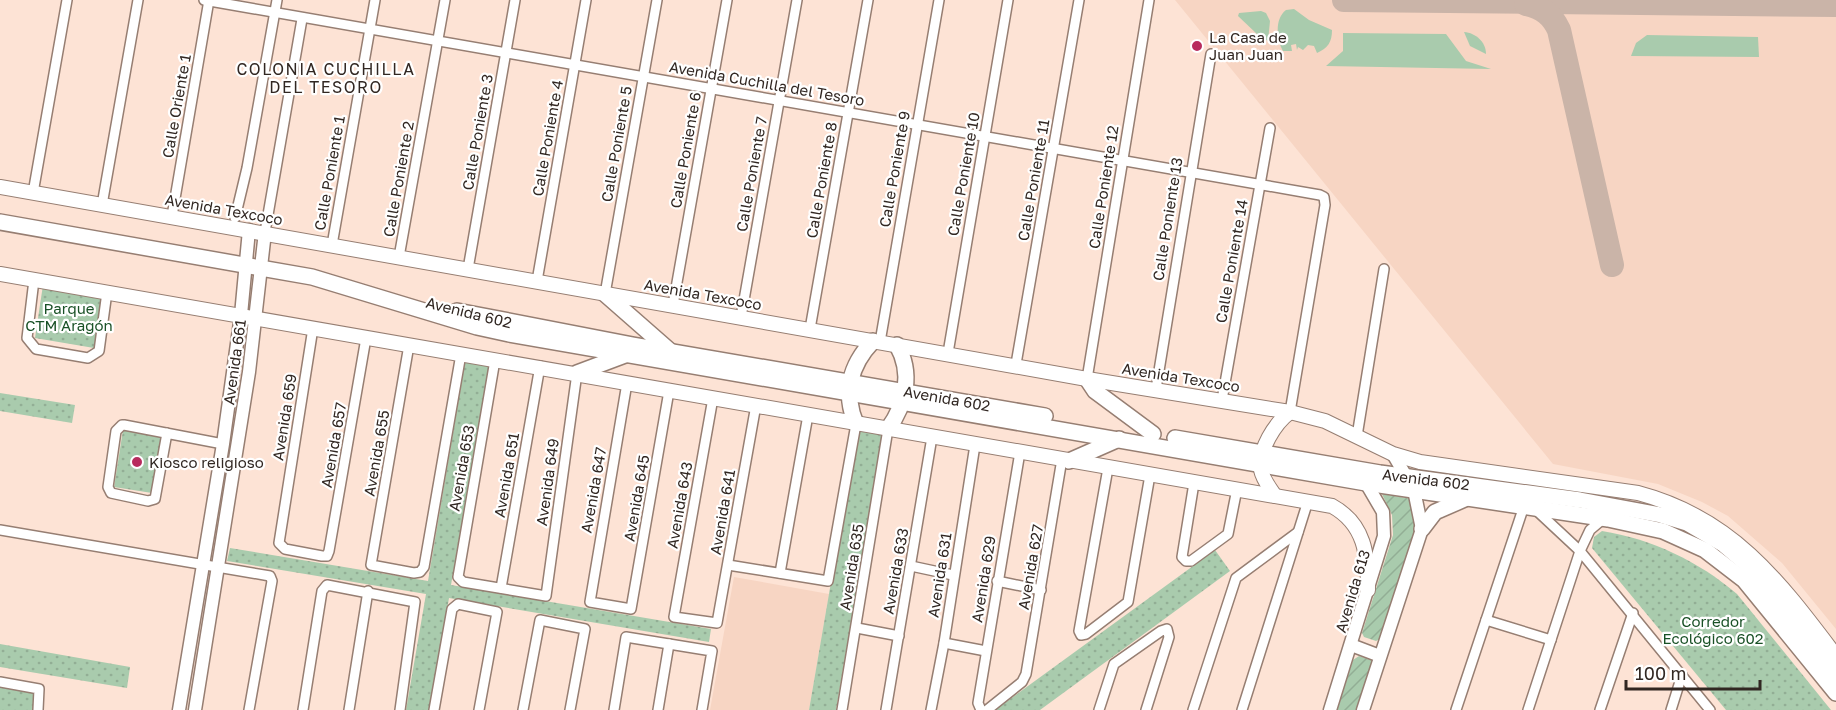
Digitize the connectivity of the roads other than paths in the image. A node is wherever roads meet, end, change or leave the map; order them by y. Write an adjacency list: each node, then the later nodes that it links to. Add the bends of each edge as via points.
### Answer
1 (67, 0): 37 (street)
2 (138, 0): 38 (street)
3 (204, 0): 4 (street, Avenida Cuchilla del Tesoro)
4 (209, 0): 18 (street, Avenida Cuchilla del Tesoro); 40 (street, Calle Oriente 1)
5 (277, 0): 18 (street)
6 (375, 0): 20 (street, Calle Poniente 1)
7 (445, 0): 21 (street, Calle Poniente 2)
8 (515, 0): 22 (street, Calle Poniente 3)
9 (586, 0): 24 (street, Calle Poniente 4)
10 (657, 0): 25 (street, Calle Poniente 5)
11 (727, 0): 26 (street, Calle Poniente 6)
12 (797, 0): 27 (street, Calle Poniente 7)
13 (868, 0): 28 (street, Calle Poniente 8)
14 (939, 0): 29 (street, Calle Poniente 9)
15 (1008, 0): 31 (street, Calle Poniente 10)
16 (1079, 0): 32 (street, Calle Poniente 11)
17 (1149, 0): 33 (street, Calle Poniente 12)
18 (274, 13): 19 (street, Avenida Cuchilla del Tesoro); 41 (street)
19 (302, 18): 20 (street, Avenida Cuchilla del Tesoro); 44 (street, Avenida 661)
20 (370, 29): 21 (street, Avenida Cuchilla del Tesoro); 45 (street, Calle Poniente 1)
21 (439, 41): 22 (street, Avenida Cuchilla del Tesoro); 46 (street, Calle Poniente 2)
22 (506, 53): 24 (street, Avenida Cuchilla del Tesoro); 49 (street, Calle Poniente 3)
23 (1211, 54): 34 (street, Calle Poniente 13)
24 (575, 65): 25 (street, Avenida Cuchilla del Tesoro); 53 (street, Calle Poniente 4)
25 (644, 77): 26 (street, Avenida Cuchilla del Tesoro); 55 (street, Calle Poniente 5)
26 (711, 89): 27 (street, Avenida Cuchilla del Tesoro); 56 (street, Calle Poniente 6)
27 (780, 100): 28 (street, Avenida Cuchilla del Tesoro); 58 (street, Calle Poniente 7)
28 (848, 112): 29 (street, Avenida Cuchilla del Tesoro); 61 (street, Calle Poniente 8)
29 (917, 124): 31 (street, Avenida Cuchilla del Tesoro); 63 (street, Calle Poniente 9)
30 (1270, 128): 35 (street, Calle Poniente 14)
31 (985, 136): 32 (street, Avenida Cuchilla del Tesoro); 67 (street, Calle Poniente 10)
32 (1054, 149): 33 (street, Avenida Cuchilla del Tesoro); 71 (street, Calle Poniente 11)
33 (1122, 159): 34 (street, Avenida Cuchilla del Tesoro); 74 (street, Calle Poniente 12)
34 (1190, 171): 35 (street, Avenida Cuchilla del Tesoro); 77 (street, Calle Poniente 13)
35 (1260, 183): 81 (street, Calle Poniente 14); 83 (street, Avenida Cuchilla del Tesoro, via 1324,197)
36 (0, 187): 37 (main road, Avenida Texcoco)
37 (33, 193): 38 (main road, Avenida Texcoco)
38 (102, 205): 40 (main road, Avenida Texcoco)
39 (0, 213): 47 (main road, Avenida 602)
40 (172, 216): 43 (main road, Avenida Texcoco)
41 (235, 218)
42 (0, 222): 47 (main road, Avenida 602)
43 (249, 230): 44 (main road, Avenida Texcoco); 47 (street, Avenida 661)
44 (265, 232): 45 (main road, Avenida Texcoco); 48 (street, Avenida 661)
45 (332, 244): 46 (main road, Avenida Texcoco)
46 (399, 257): 49 (main road, Avenida Texcoco)
47 (244, 260): 48 (main road, Avenida 602); 57 (street, Avenida 661)
48 (260, 263): 59 (street, Avenida 661); 66 (main road, Avenida 602, via 310,267 483,317); 69 (main road, Avenida 602, via 477,327)
49 (468, 269): 53 (main road, Avenida Texcoco)
50 (1384, 269): 89 (street)
51 (0, 274): 52 (main road)
52 (34, 280): 54 (main road); 54 (street, via 27,338 36,349 88,358 99,351)
53 (537, 281): 55 (main road, Avenida Texcoco)
54 (107, 292): 57 (main road)
55 (605, 294): 56 (main road, Avenida Texcoco); 66 (main road)
56 (673, 305): 58 (main road, Avenida Texcoco)
57 (241, 315): 59 (main road); 92 (street, Avenida 661)
58 (741, 317): 61 (main road, Avenida Texcoco)
59 (255, 318): 60 (main road); 118 (street, Avenida 661)
60 (313, 328): 62 (main road); 113 (street, Avenida 659, via 280,546)
61 (810, 329): 63 (main road, Avenida Texcoco)
62 (366, 338): 64 (main road); 113 (street, Avenida 657)
63 (877, 342): 65 (main road, Avenida Texcoco); 76 (main road, via 858,359)
64 (409, 345): 68 (main road); 119 (street, Avenida 655, via 371,565)
65 (897, 345): 67 (main road, Avenida Texcoco); 79 (main road, via 905,364)
66 (670, 351): 76 (main road, Avenida 602)
67 (948, 353): 71 (main road, Avenida Texcoco)
68 (461, 354): 70 (main road); 119 (street, Avenida 653, via 424,567)
69 (626, 354): 73 (main road); 76 (main road, Avenida 602)
70 (495, 360): 72 (main road); 123 (street, Avenida 653, via 459,581)
71 (1016, 364): 74 (main road, Avenida Texcoco)
72 (540, 366): 73 (main road); 123 (street, Avenida 651)
73 (577, 373): 75 (main road); 123 (street, Avenida 649, via 546,596)
74 (1087, 379): 77 (main road, Avenida Texcoco); 88 (main road, via 1095,391)
75 (627, 383): 78 (main road); 127 (street, Avenida 647, via 590,602)
76 (849, 388): 79 (main road, Avenida 602); 85 (main road)
77 (1156, 389): 81 (main road, Avenida Texcoco)
78 (669, 391): 80 (main road); 127 (street, Avenida 645)
79 (904, 396): 86 (main road); 88 (main road, Avenida 602); 91 (main road, Avenida 602)
80 (712, 398): 82 (main road); 130 (street, Avenida 643, via 674,617)
81 (1222, 400): 83 (main road, Avenida Texcoco)
82 (756, 405): 84 (main road); 116 (street, Avenida 641)
83 (1290, 412): 89 (main road, Avenida Texcoco, via 1325,421); 96 (main road, via 1272,432)
84 (808, 415): 85 (main road); 120 (street)
85 (856, 424): 86 (main road); 120 (street, via 828,581)
86 (888, 429): 90 (main road); 131 (street, Avenida 635)
87 (167, 433): 87 (street, via 155,499 111,493 108,487 119,426); 92 (street)
88 (1154, 434): 96 (main road, Avenida 602)
89 (1357, 436): 95 (main road, Avenida Texcoco)
90 (932, 437): 93 (main road); 117 (street, Avenida 633)
91 (1119, 438): 96 (main road, Avenida 602); 97 (main road)
92 (223, 444): 115 (street, Avenida 661)
93 (975, 445): 94 (main road); 121 (street, Avenida 631)
94 (1020, 452): 97 (main road); 122 (street, Avenida 629)
95 (1393, 454): 102 (street); 139 (main road, Avenida Texcoco, via 1429,464 1638,493 1688,510 1732,537 1758,560)
96 (1262, 458): 101 (main road, Avenida 602); 102 (main road, Avenida 602); 104 (main road, via 1265,481)
97 (1066, 460): 98 (main road); 124 (street, Avenida 627)
98 (1108, 468): 99 (main road); 99 (street, via 1081,635 1127,603)
99 (1150, 475): 100 (main road)
100 (1194, 483): 103 (main road); 103 (street, via 1182,557 1186,561 1228,534)
101 (1366, 483): 102 (main road, Avenida 602); 125 (street, Avenida 613, via 1380,504 1385,522)
102 (1411, 483): 105 (main road, Avenida 602); 110 (street); 141 (main road, Avenida 602, via 1580,500 1661,515 1699,529 1750,567)
103 (1237, 489): 104 (main road)
104 (1275, 496): 106 (main road)
105 (1468, 498): 107 (main road, Avenida 602); 110 (main road, via 1436,512)
106 (1308, 501): 111 (street); 125 (main road, via 1332,506 1355,525 1366,556)
107 (1528, 506): 108 (main road, Avenida 602); 112 (street); 129 (street)
108 (1604, 518): 112 (street, via 1590,530); 114 (main road, Avenida 602, via 1674,535)
109 (0, 530): 115 (street)
110 (1422, 530): 138 (street)
111 (1299, 531): 166 (street, via 1236,578); 167 (street)
112 (1580, 551): 128 (street); 133 (street)
113 (327, 556)
114 (1724, 562): 143 (main road, Avenida 602, via 1744,580); 144 (main road, Avenida 602, via 1745,595)
115 (202, 564): 118 (street); 146 (street, Avenida 661)
116 (728, 565): 120 (street); 130 (street, Avenida 641)
117 (910, 566): 121 (street); 132 (street, Avenida 633)
118 (218, 567): 147 (street, Avenida 661); 148 (street, via 270,576)
119 (420, 572)
120 (780, 573)
121 (953, 575): 134 (street, Avenida 631)
122 (997, 581): 124 (street); 137 (street, Avenida 629)
123 (501, 588)
124 (1041, 590): 163 (street, Avenida 627, via 1024,679)
125 (1368, 590): 136 (street, Avenida 613)
126 (368, 591): 149 (street, via 325,586); 150 (street); 151 (street, via 415,602)
127 (631, 609)
128 (1633, 613): 140 (street); 172 (street)
129 (1486, 620): 133 (street); 170 (street)
130 (717, 623)
131 (856, 628): 132 (street); 159 (street, Avenida 635)
132 (899, 636): 160 (street, Avenida 633)
133 (1551, 640): 171 (street)
134 (944, 643): 137 (street); 161 (street, Avenida 631)
135 (669, 644): 156 (street, via 626,637); 157 (street); 158 (street, via 712,651)
136 (1351, 645): 138 (street); 168 (street, Avenida 613)
137 (986, 651): 162 (street, Avenida 629, via 978,703)
138 (1380, 656): 169 (street)
139 (1836, 656)
140 (1682, 675): 173 (street); 174 (street)
141 (1836, 675)
142 (0, 681): 145 (street, via 40,690)
143 (1836, 693)
144 (1836, 704)
145 (38, 710)
146 (179, 710)
147 (195, 710)
148 (249, 710)
149 (303, 710)
150 (349, 710)
151 (400, 710)
152 (434, 710): 153 (street, via 455,605 497,612)
153 (479, 710)
154 (522, 710): 155 (street, via 540,620 585,629)
155 (570, 710)
156 (614, 710)
157 (658, 710)
158 (702, 710)
159 (842, 710)
160 (886, 710)
161 (931, 710)
162 (981, 710)
163 (987, 710)
164 (1099, 710): 165 (street, via 1114,664 1167,629 1169,636)
165 (1146, 710)
166 (1193, 710)
167 (1242, 710)
168 (1330, 710)
169 (1363, 710)
170 (1456, 710)
171 (1528, 710)
172 (1600, 710)
173 (1671, 710)
174 (1710, 710)

